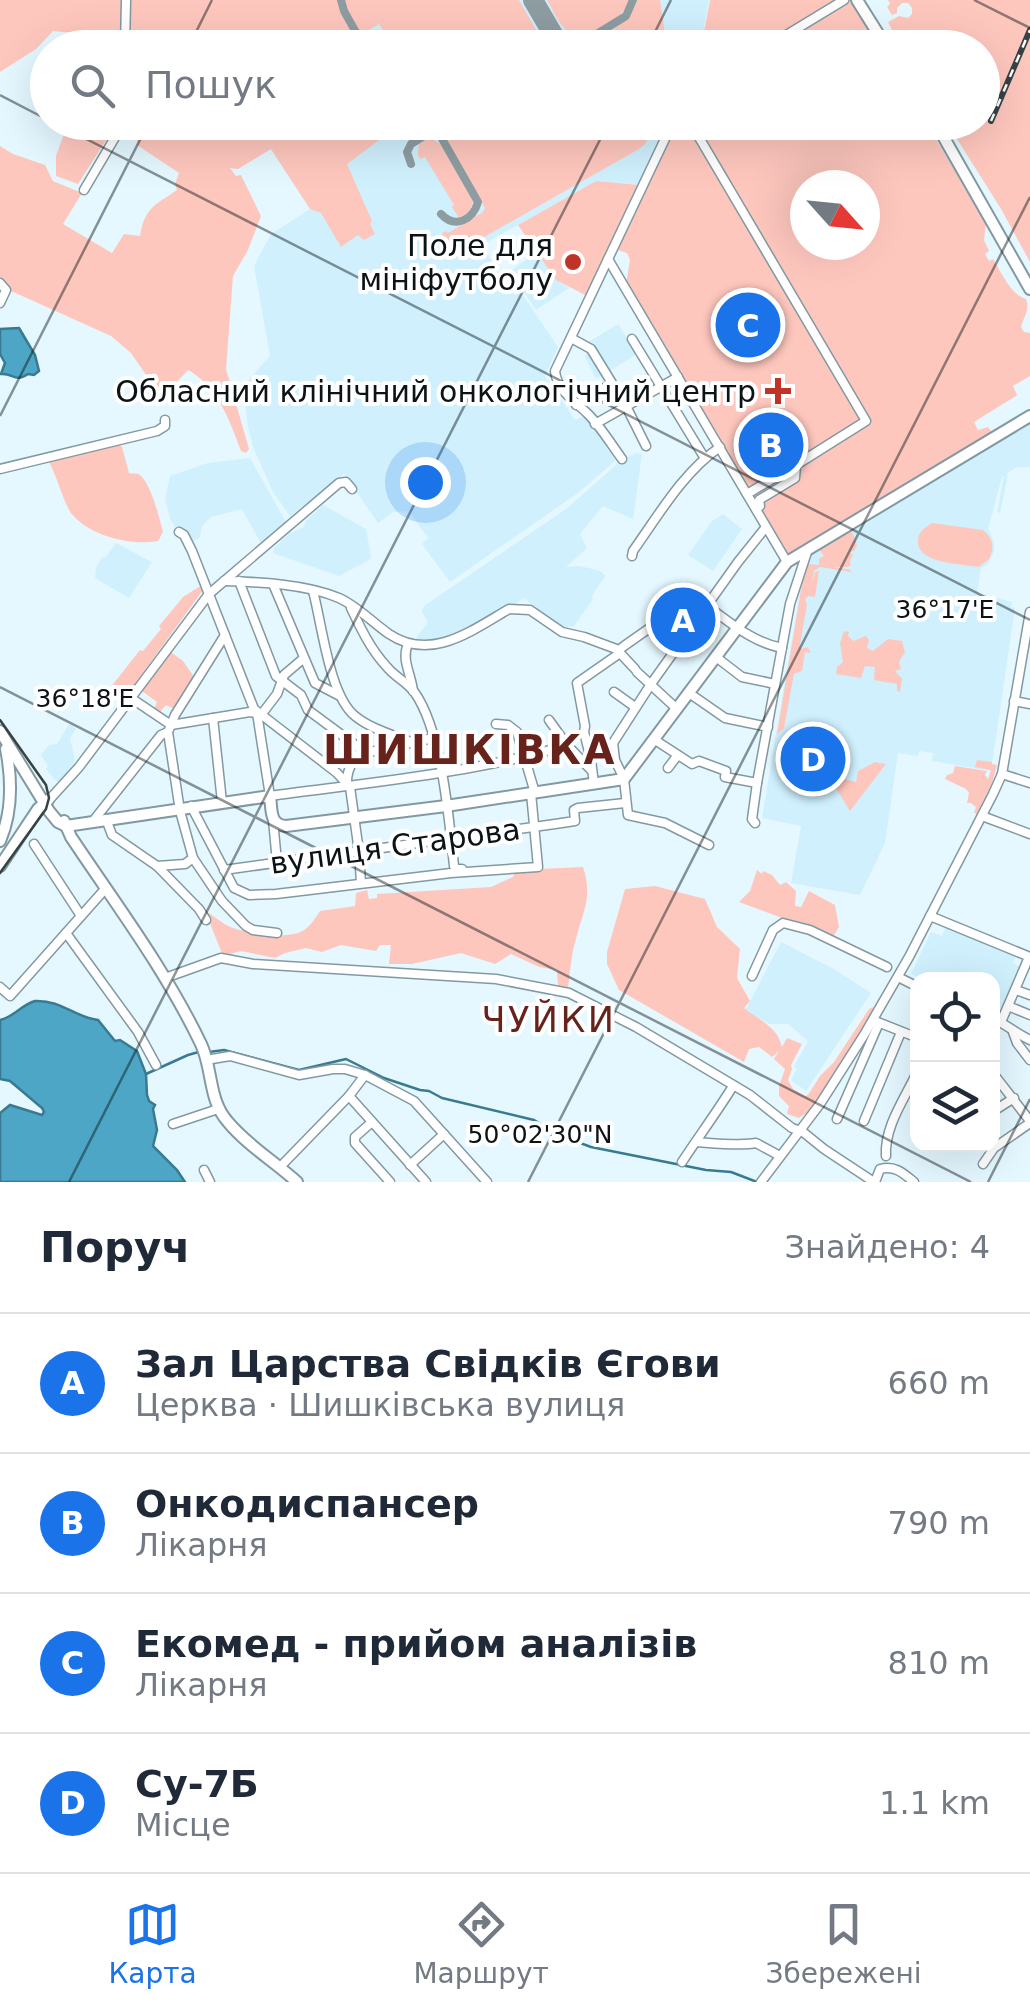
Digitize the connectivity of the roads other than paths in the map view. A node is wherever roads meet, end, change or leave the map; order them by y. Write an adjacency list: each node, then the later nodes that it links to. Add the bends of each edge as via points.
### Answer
1 (126, 0): 4 (street)
2 (844, 0): 5 (street)
3 (856, 0): 6 (main road)
4 (125, 30)
5 (794, 30)
6 (875, 30)
7 (113, 140): 11 (street)
8 (664, 140): 12 (street)
9 (701, 140): 30 (street, via 866,422)
10 (945, 140): 14 (main road)
11 (84, 190)
12 (608, 259): 16 (street); 18 (street)
13 (0, 282): 15 (street, via 6,290)
14 (1030, 289)
15 (0, 303)
16 (571, 338): 19 (street, via 591,349); 21 (street, via 554,374)
17 (632, 340): 20 (street)
18 (678, 377): 20 (street); 27 (street)
19 (611, 384): 21 (street); 22 (street)
20 (660, 387): 22 (street); 28 (street)
21 (576, 405): 25 (street)
22 (626, 406): 25 (street); 26 (street)
23 (1030, 416): 37 (main road)
24 (165, 420): 31 (street, via 157,432)
25 (595, 424): 29 (street)
26 (646, 446)
27 (720, 448): 28 (street); 33 (street)
28 (704, 458): 38 (street)
29 (622, 459)
30 (796, 464): 33 (street); 34 (street, via 795,478 761,498)
31 (0, 470)
32 (352, 490): 40 (street, via 340,482)
33 (747, 494): 34 (street)
34 (756, 509): 35 (street)
35 (766, 528): 39 (street); 46 (street)
36 (179, 532): 44 (street)
37 (808, 549): 39 (main road); 51 (street)
38 (632, 556)
39 (787, 562): 48 (main road)
40 (224, 580): 41 (street); 44 (street)
41 (239, 581): 42 (street); 55 (street)
42 (273, 584): 43 (street); 54 (street)
43 (314, 591): 45 (street); 61 (street)
44 (209, 594): 49 (street); 62 (street)
45 (350, 604): 50 (street); 58 (street, via 376,653)
46 (705, 608): 48 (street); 52 (street, via 681,606); 56 (street)
47 (1030, 612): 63 (street)
48 (738, 627): 51 (street); 53 (main road)
49 (225, 636): 67 (street); 72 (street)
50 (408, 644): 52 (street, via 442,644 519,608 562,632); 58 (street, via 404,660)
51 (782, 648): 57 (street)
52 (619, 651): 56 (street); 85 (street, via 577,683)
53 (716, 657): 57 (street, via 742,677); 60 (main road)
54 (304, 658): 55 (street); 61 (street, via 315,682)
55 (283, 680): 67 (street); 78 (street, via 308,710)
56 (651, 684): 65 (street); 66 (street)
57 (775, 684): 71 (street)
58 (413, 691): 74 (street)
59 (614, 692): 65 (street)
60 (689, 694): 66 (main road); 71 (street, via 726,718)
61 (341, 697): 76 (street, via 364,722)
62 (131, 698): 72 (street); 93 (street)
63 (1014, 702): 64 (street); 84 (street)
64 (1030, 704)
65 (635, 706): 87 (street, via 613,744)
66 (677, 709): 75 (main road)
67 (259, 714): 68 (street); 90 (street); 92 (street)
68 (214, 718): 72 (street); 94 (street)
69 (548, 720): 77 (street)
70 (496, 724): 80 (street, via 513,728)
71 (768, 727): 88 (street)
72 (169, 729): 97 (street); 100 (street)
73 (1, 733): 79 (main road); 86 (main road)
74 (433, 738): 76 (street); 83 (street)
75 (654, 740): 81 (street); 87 (main road)
76 (414, 743): 78 (street)
77 (567, 745): 80 (street); 85 (street)
78 (362, 750): 90 (street)
79 (13, 755): 86 (main road); 93 (main road)
80 (526, 756): 83 (street); 91 (street)
81 (677, 756): 82 (street); 88 (street, via 726,771 731,780)
82 (668, 768)
83 (440, 772): 90 (street); 96 (street)
84 (1002, 774): 89 (street); 98 (street)
85 (593, 777): 87 (main road); 91 (main road)
86 (10, 780): 107 (main road)
87 (624, 780): 95 (street)
88 (757, 783): 103 (street)
89 (1030, 784)
90 (347, 785): 92 (street); 99 (street)
91 (533, 793): 96 (main road); 104 (street)
92 (270, 796): 94 (main road); 101 (main road)
93 (47, 801): 102 (main road, via 57,821); 113 (main road)
94 (222, 802): 97 (main road)
95 (625, 803): 104 (street, вулиця Старова, via 578,808 575,821); 109 (street, via 626,814 665,823)
96 (446, 806): 99 (main road); 106 (street)
97 (185, 807): 100 (main road); 111 (street); 115 (street)
98 (982, 816): 105 (street); 120 (street)
99 (353, 817): 101 (main road, via 286,826); 110 (street)
100 (100, 819): 102 (main road); 114 (street)
101 (274, 820): 112 (street)
102 (67, 824): 118 (main road)
103 (755, 824)
104 (535, 827): 106 (street, вулиця Старова); 116 (street, via 538,866)
105 (1030, 834)
106 (451, 839): 110 (street, вулиця Старова); 116 (street, via 454,866)
107 (0, 841)
108 (34, 844): 119 (street)
109 (709, 846)
110 (359, 852): 112 (street, вулиця Старова); 117 (street)
111 (192, 858): 114 (street); 123 (street, via 246,926)
112 (277, 862): 115 (street, вулиця Старова)
113 (1, 863)
114 (157, 866): 121 (street)
115 (224, 870): 117 (street, via 234,888 249,894)
116 (468, 872): 117 (street)
117 (361, 884)
118 (106, 888): 119 (street); 128 (main road)
119 (81, 916): 122 (street)
120 (930, 916): 124 (street); 125 (street)
121 (206, 920)
122 (66, 933): 131 (street, via 10,996); 145 (street)
123 (277, 933)
124 (909, 956): 126 (street); 129 (street)
125 (1030, 957): 132 (street)
126 (887, 967): 127 (street, via 783,922 772,930); 129 (street, via 885,975)
127 (752, 976)
128 (166, 978): 143 (main road); 148 (street, via 221,958 528,984 569,993)
129 (896, 978): 130 (street); 137 (street)
130 (910, 983)
131 (0, 990)
132 (1016, 990): 133 (street); 134 (street)
133 (1030, 996)
134 (1008, 1006): 135 (street); 136 (street)
135 (1030, 1015)
136 (1000, 1016)
137 (876, 1021): 139 (street); 154 (street); 159 (street)
138 (1000, 1022): 140 (street)
139 (902, 1032): 141 (street); 155 (street)
140 (1014, 1032): 142 (street); 144 (street)
141 (910, 1035)
142 (1030, 1040)
143 (204, 1053): 146 (street, via 298,1076 345,1069); 153 (main road)
144 (1030, 1060)
145 (156, 1064)
146 (365, 1075): 150 (street); 160 (street, via 414,1101)
147 (1000, 1081): 151 (street)
148 (733, 1086): 159 (street); 161 (street)
149 (910, 1087): 163 (street)
150 (349, 1096): 156 (street); 167 (street)
151 (1014, 1098): 152 (street); 157 (street)
152 (1000, 1107)
153 (218, 1109): 158 (street); 167 (main road)
154 (837, 1119)
155 (864, 1121)
156 (372, 1122): 166 (street); 171 (street, via 355,1144)
157 (1030, 1122): 165 (street)
158 (173, 1124)
159 (800, 1131): 162 (street); 175 (street)
160 (444, 1134): 166 (street); 173 (street)
161 (696, 1142): 162 (street, via 756,1144); 164 (street)
162 (780, 1156): 174 (street)
163 (886, 1156)
164 (682, 1162)
165 (982, 1164)
166 (410, 1165): 172 (street)
167 (280, 1167): 170 (main road)
168 (204, 1170): 169 (street)
169 (210, 1182)
170 (297, 1182)
171 (390, 1182)
172 (426, 1182)
173 (487, 1182)
174 (761, 1182)
175 (874, 1182): 176 (street, via 888,1167)
176 (914, 1182)

